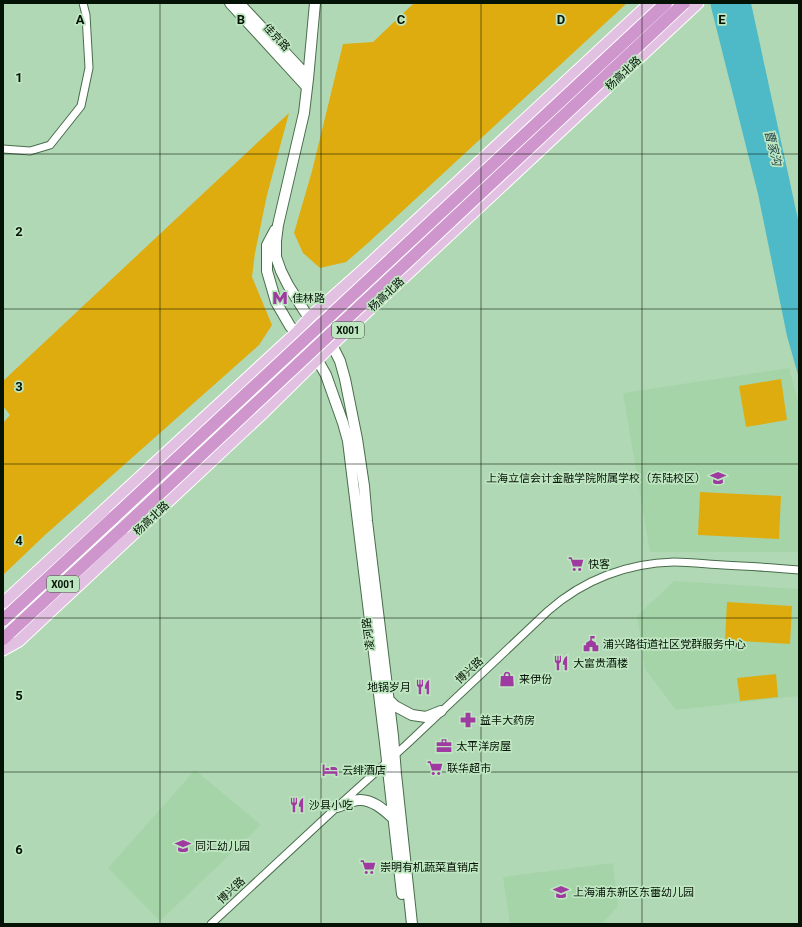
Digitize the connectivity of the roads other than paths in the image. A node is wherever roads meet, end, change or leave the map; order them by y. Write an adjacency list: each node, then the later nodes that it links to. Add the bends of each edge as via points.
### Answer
1 (83, 3): 9 (street, via 89,68 81,106 50,145 30,151)
2 (230, 3): 8 (street, 佳京路)
3 (239, 3): 8 (street, 佳京路, via 294,62)
4 (315, 3): 8 (street)
5 (650, 3): 11 (main road, X001)
6 (666, 3): 17 (highway, 杨高北路 / X001, bridge)
7 (692, 5): 13 (main road, 杨高北路 / X001); 18 (highway, 杨高北路 / X001, bridge)
8 (308, 83): 10 (street, via 304,113)
9 (3, 149)
10 (278, 225): 11 (street, via 276,257 288,285); 12 (street, via 267,246 267,271 276,302)
11 (310, 317): 12 (main road, X001); 13 (street)
12 (296, 333): 14 (street); 16 (main road, X001)
13 (332, 345): 14 (main road, 杨高北路 / X001); 20 (street, 凌河路, via 345,379 357,439)
14 (317, 359): 19 (main road, 杨高北路 / X001, via 19,641); 22 (street, 凌河路, via 326,375 348,441)
15 (799, 570): 21 (street, 博兴路, via 672,562 639,566 604,576 573,592 555,605)
16 (3, 604)
17 (3, 620)
18 (3, 639)
19 (3, 650)
20 (388, 699): 21 (street, via 412,715 426,716); 22 (street, 凌河路, via 393,736)
21 (441, 711): 22 (street, 博兴路)
22 (391, 759): 23 (street, 博兴路); 24 (street, 凌河路); 27 (street, 凌河路)
23 (337, 807): 24 (street, via 358,800 369,801); 25 (street, 博兴路)
24 (393, 818): 26 (street, 凌河路)
25 (211, 924)
26 (405, 924)
27 (412, 924)

